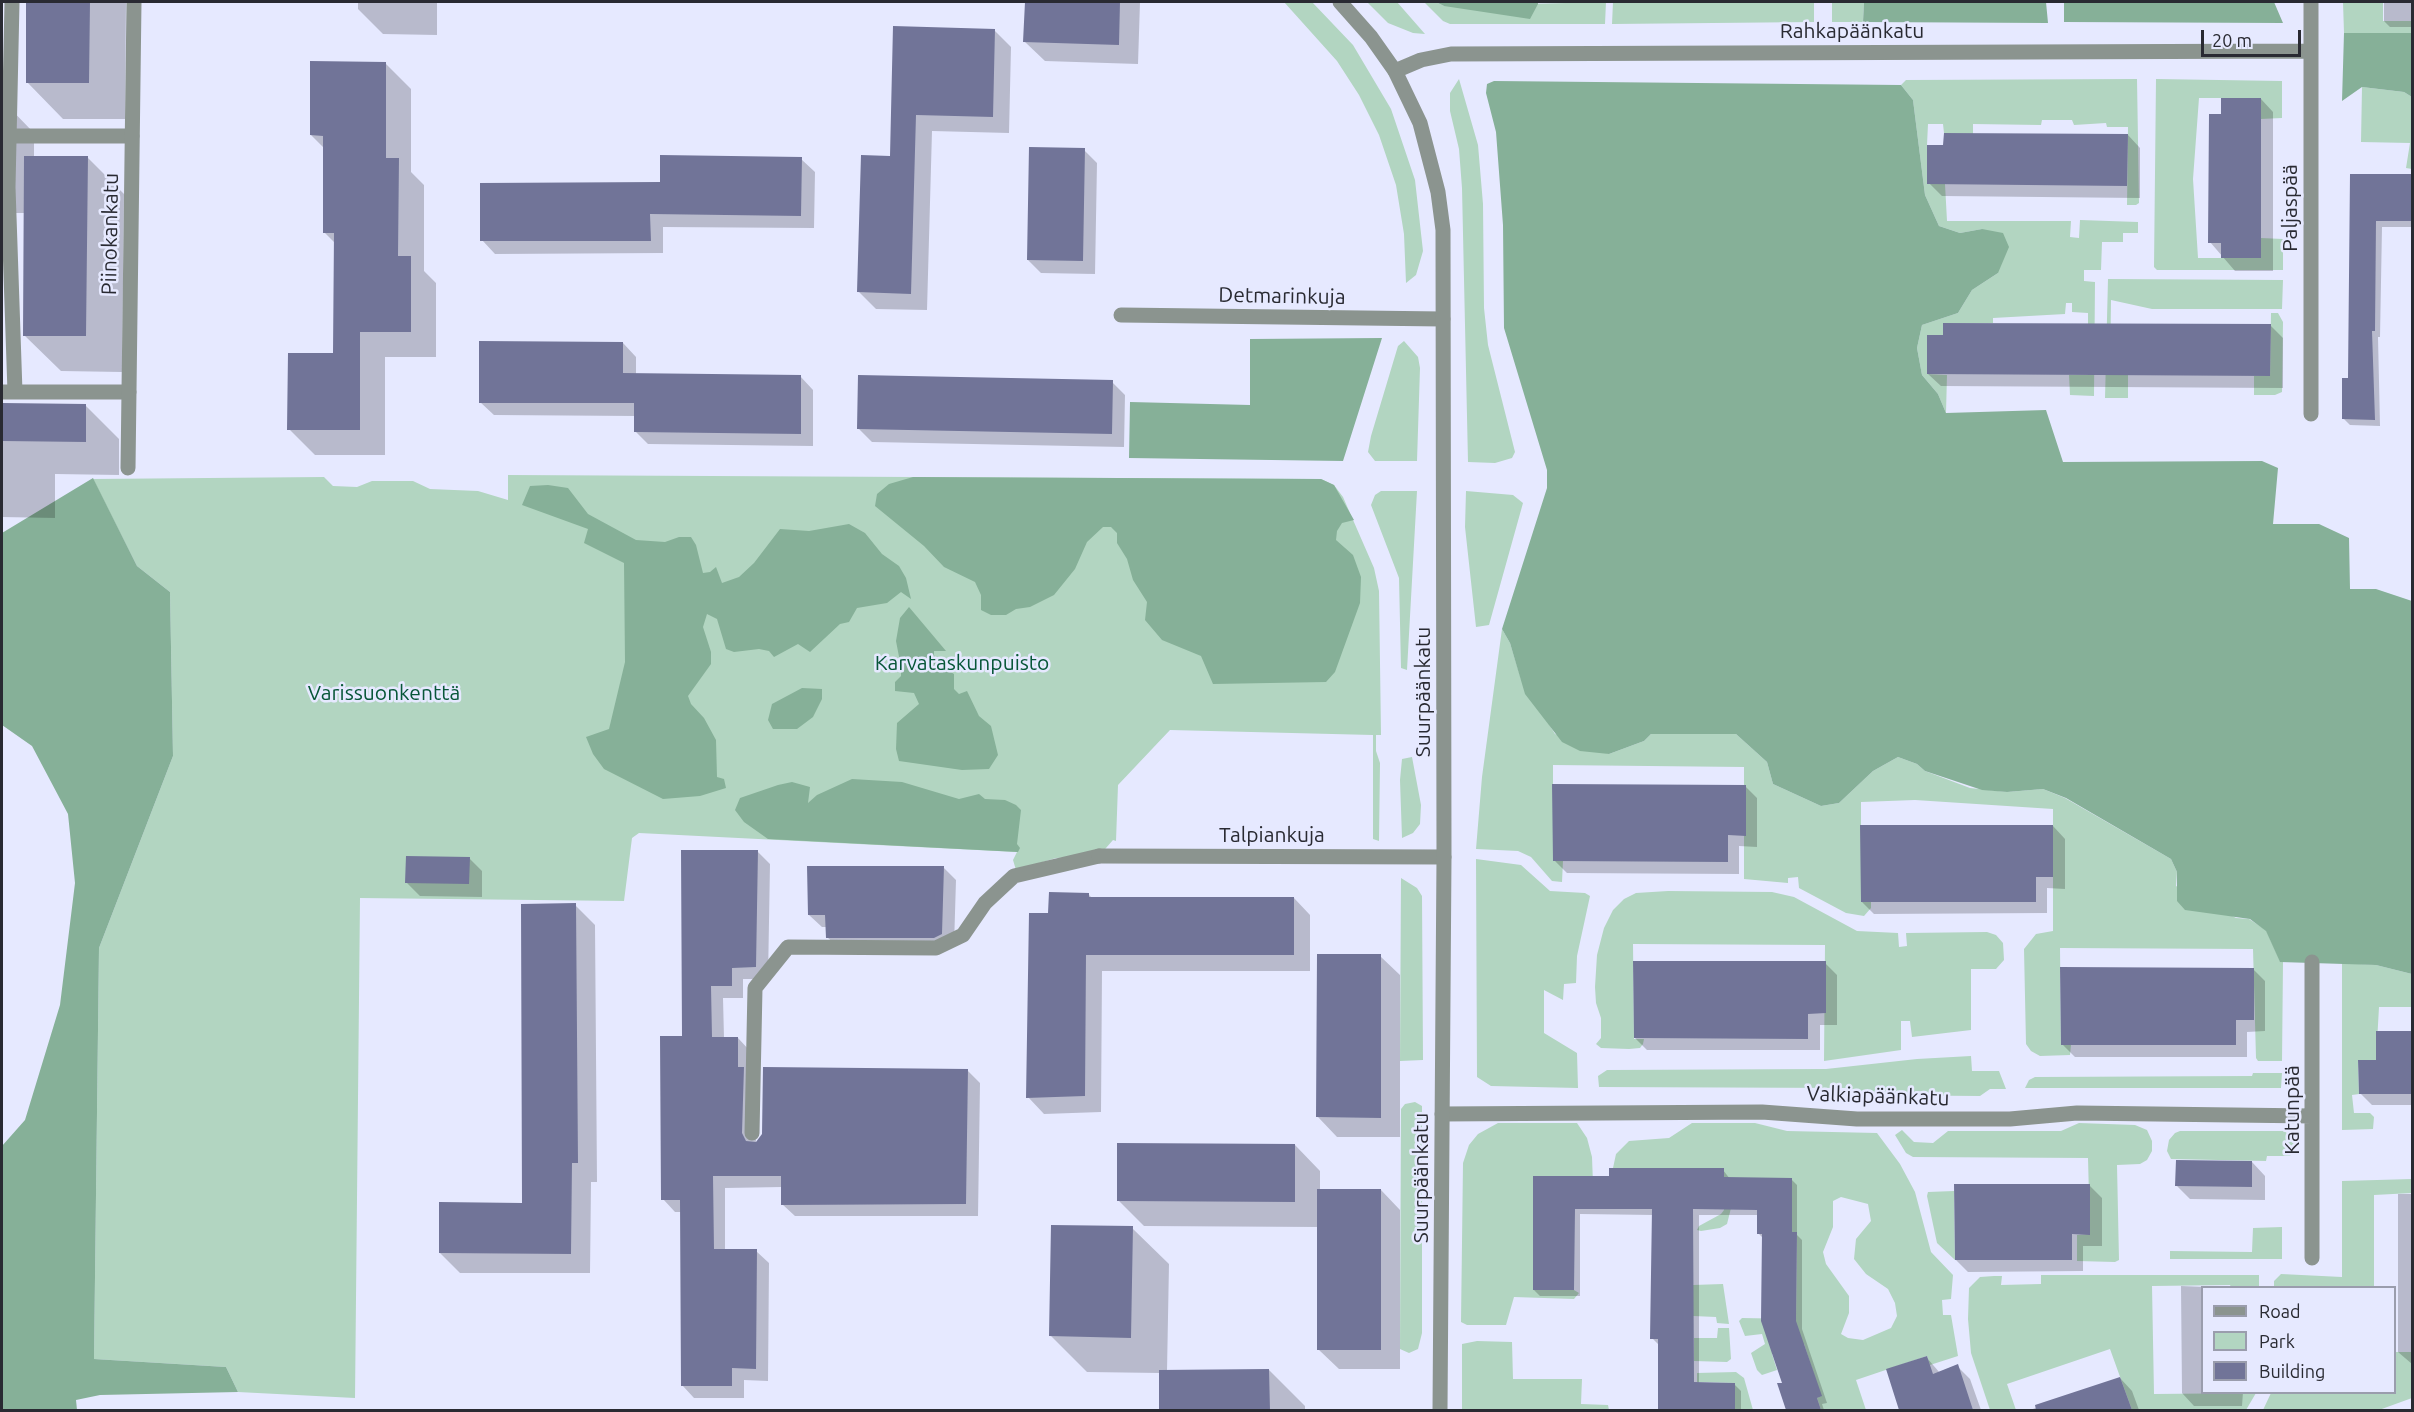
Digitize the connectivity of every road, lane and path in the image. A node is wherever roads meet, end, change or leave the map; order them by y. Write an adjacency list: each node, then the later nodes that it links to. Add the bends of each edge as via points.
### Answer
1 (12, 2): 7 (street)
2 (134, 2): 8 (street, Piinokankatu)
3 (1340, 2): 6 (street, Suurpäänkatu)
4 (2311, 2): 5 (street, Paljaspää)
5 (2311, 51): 6 (street, Rahkapäänkatu, via 1451,54); 14 (street, Paljaspää)
6 (1395, 71): 11 (street, Suurpäänkatu, via 1420,123 1438,192 1443,230)
7 (9, 136): 8 (street); 9 (street)
8 (132, 136): 13 (street, Piinokankatu)
9 (4, 187): 12 (street)
10 (1121, 315): 11 (street, Detmarinkuja)
11 (1443, 319): 16 (street, Suurpäänkatu)
12 (8, 392): 13 (street)
13 (129, 392): 15 (street, Piinokankatu)
14 (2311, 414)
15 (128, 468)
16 (1444, 857): 18 (street, Suurpäänkatu); 20 (street, Talpiankuja, via 1099,856 1014,876 985,903 963,935 936,948 788,947 755,988)
17 (2312, 962): 19 (street, Katunpää)
18 (1442, 1114): 19 (street, Valkiapäänkatu, via 1762,1112 1857,1119 2010,1119 2077,1113); 22 (street, Suurpäänkatu)
19 (2312, 1116): 21 (street, Katunpää)
20 (752, 1133)
21 (2312, 1258)
22 (1440, 1410)

